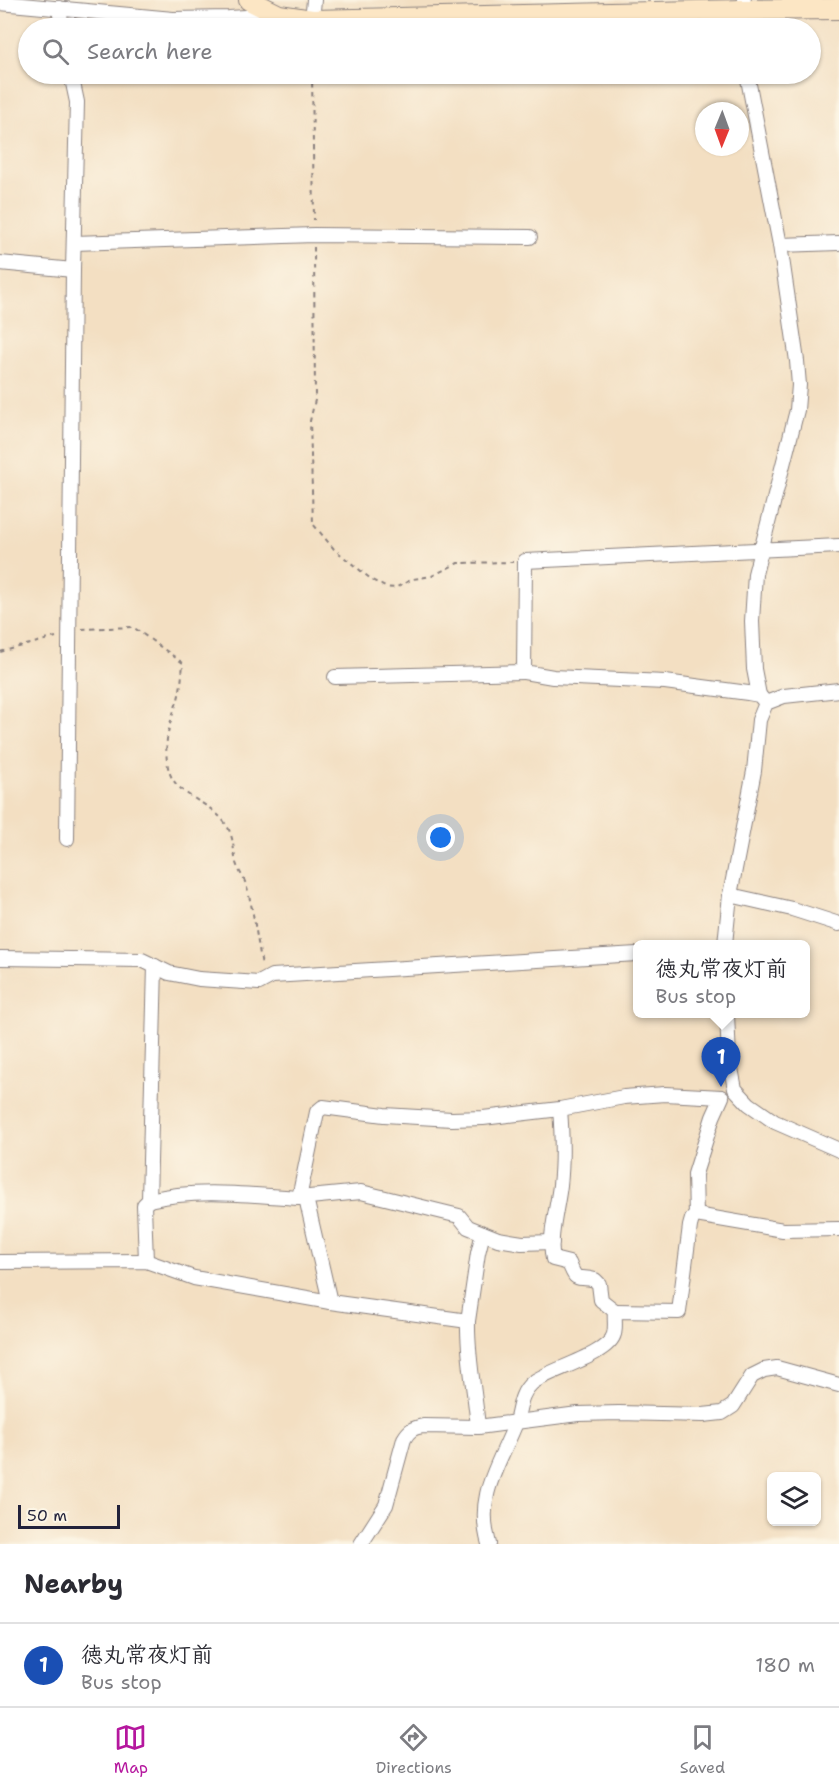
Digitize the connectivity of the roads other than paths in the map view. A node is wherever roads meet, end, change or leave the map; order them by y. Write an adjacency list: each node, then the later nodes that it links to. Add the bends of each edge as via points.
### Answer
1 (249, 0): 8 (main road)
2 (314, 0): 13 (street)
3 (0, 3): 4 (street)
4 (59, 8): 9 (street); 10 (street)
5 (508, 8): 7 (main road); 14 (main road)
6 (839, 9): 7 (main road)
7 (742, 13)
8 (279, 15): 11 (street); 12 (main road)
9 (60, 18)
10 (163, 18)
11 (229, 18)
12 (299, 18)
13 (312, 18)
14 (345, 18)
15 (73, 84): 18 (street, via 77,102)
16 (749, 84): 20 (street)
17 (530, 237): 18 (street, via 314,235)
18 (74, 243): 22 (street)
19 (839, 243): 20 (street)
20 (780, 245): 24 (street, via 799,385 797,410)
21 (0, 262): 22 (street)
22 (73, 270): 29 (street)
23 (839, 546): 24 (street)
24 (760, 550): 25 (street, via 525,561); 28 (street, via 754,574 752,621 754,669)
25 (524, 672): 26 (street); 28 (street, via 665,682)
26 (335, 677)
27 (839, 690): 28 (street)
28 (763, 699): 30 (street, via 754,771)
29 (67, 839)
30 (730, 895): 31 (street); 32 (street)
31 (839, 924)
32 (726, 940)
33 (633, 954): 35 (street, via 272,976 259,983 199,979 169,974)
34 (0, 958): 35 (street, via 142,960)
35 (155, 966): 42 (street)
36 (727, 1018): 37 (street)
37 (735, 1089): 38 (street); 40 (street, via 775,1122)
38 (722, 1097): 39 (street, via 624,1097); 43 (street, via 695,1174)
39 (560, 1109): 41 (street, via 452,1119 324,1107 317,1112); 46 (street, via 561,1182)
40 (839, 1150)
41 (303, 1198): 42 (street, via 201,1192); 45 (street, via 361,1192 459,1216 468,1227); 49 (street)
42 (149, 1200): 47 (street, via 144,1204)
43 (696, 1215): 44 (street, via 783,1230); 50 (street, via 690,1226 679,1312)
44 (839, 1229)
45 (483, 1233): 46 (street, via 522,1243); 51 (street)
46 (552, 1242): 50 (street, via 552,1259 569,1263 577,1278 595,1280 601,1300)
47 (147, 1261): 48 (street); 49 (street, via 194,1278)
48 (0, 1262)
49 (330, 1302): 51 (street)
50 (615, 1311): 53 (street, via 611,1340 583,1359 533,1382 519,1405)
51 (468, 1321): 54 (street)
52 (839, 1385): 53 (street, via 777,1368 752,1376 733,1406 722,1413 578,1414)
53 (516, 1422): 54 (street); 56 (street, via 489,1484 484,1522)
54 (478, 1427): 55 (street, via 423,1426 409,1431 386,1505)
55 (361, 1544)
56 (489, 1544)

